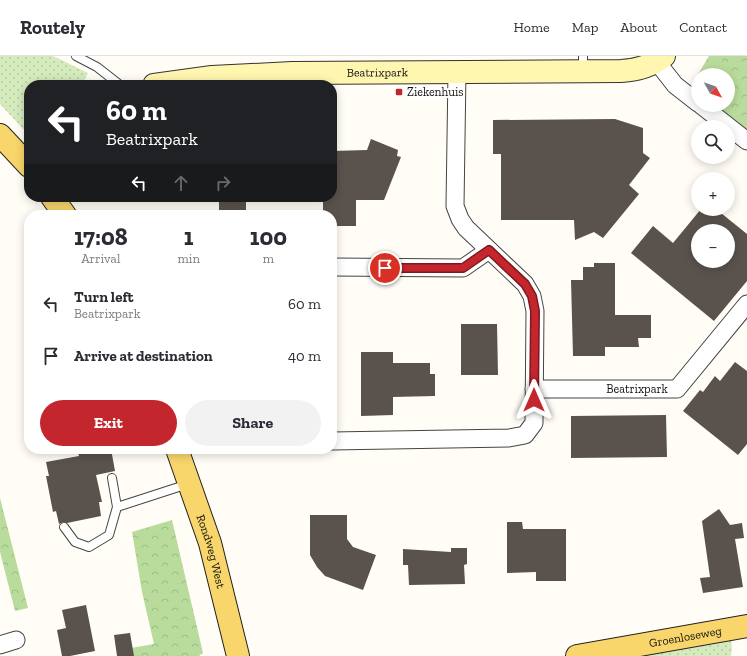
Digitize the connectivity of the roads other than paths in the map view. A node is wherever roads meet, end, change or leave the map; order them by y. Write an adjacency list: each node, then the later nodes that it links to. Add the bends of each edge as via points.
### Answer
1 (76, 56): 5 (lane, via 97,67)
2 (661, 59): 3 (street, Beatrixpark, via 636,70 621,72); 7 (street, via 675,85)
3 (583, 63): 4 (street, Beatrixpark)
4 (457, 72): 6 (street, Beatrixpark, via 285,74); 12 (street, via 455,206 460,219)
5 (114, 80)
6 (190, 80)
7 (691, 98)
8 (710, 112): 10 (street)
9 (0, 135): 11 (main road)
10 (747, 141)
11 (24, 161)
12 (489, 250): 13 (street, via 463,268); 15 (street, via 525,284 532,296 535,311)
13 (337, 267)
14 (747, 304): 15 (street, Beatrixpark, via 676,389)
15 (534, 389): 16 (street, via 534,423 525,435 509,438)
16 (337, 440)
17 (179, 454): 19 (main road, Rondweg West)
18 (112, 478): 20 (lane)
19 (189, 484): 20 (lane); 23 (main road, Rondweg West, via 210,543)
20 (117, 508): 21 (lane, via 109,535 89,547 75,542)
21 (64, 527)
22 (747, 626): 24 (main road, Groenloseweg)
23 (238, 656)
24 (576, 656)

